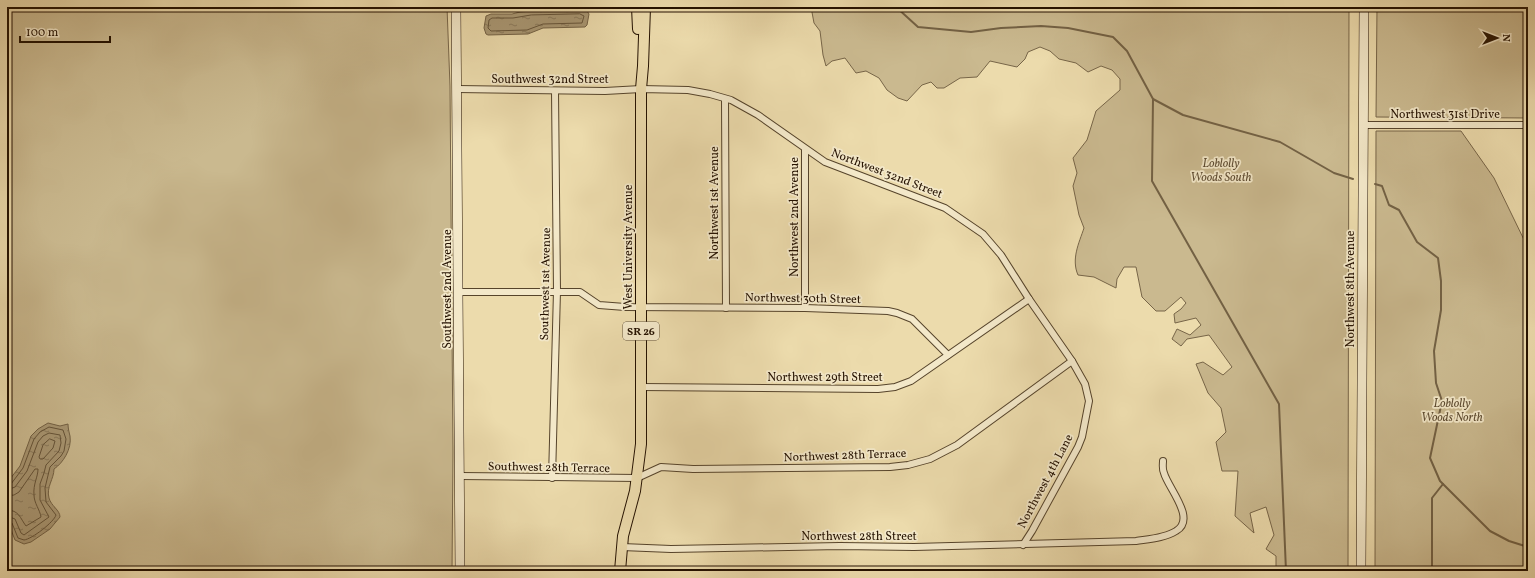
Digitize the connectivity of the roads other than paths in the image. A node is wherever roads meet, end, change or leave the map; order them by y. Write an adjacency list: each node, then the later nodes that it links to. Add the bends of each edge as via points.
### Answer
1 (456, 7): 5 (main road, Southwest 2nd Avenue)
2 (637, 7): 6 (main road, West University Avenue / SR 26, via 638,67)
3 (644, 7): 6 (main road, West University Avenue / SR 26)
4 (1364, 7): 9 (main road, Northwest 8th Avenue)
5 (458, 89): 7 (street, Southwest 32nd Street); 13 (main road, Southwest 2nd Avenue)
6 (642, 89): 7 (street, Southwest 32nd Street); 8 (street, Northwest 32nd Street, via 688,90); 15 (main road, West University Avenue / SR 26)
7 (555, 91): 12 (street, Southwest 1st Avenue)
8 (725, 99): 11 (street, Northwest 32nd Street, via 758,115); 16 (street, Northwest 1st Avenue)
9 (1362, 125): 10 (street, Northwest 31st Drive); 29 (main road, Northwest 8th Avenue)
10 (1528, 125)
11 (805, 149): 14 (street, Northwest 32nd Street, via 826,162 946,208 972,225 1001,255); 17 (street, Northwest 2nd Avenue)
12 (557, 291): 13 (street, Northwest 30th Street); 15 (street, Northwest 30th Street, via 580,292 599,305); 23 (street, Southwest 1st Avenue)
13 (459, 292): 22 (main road, Southwest 2nd Avenue)
14 (1029, 299): 18 (street, Northwest 29th Street); 19 (street, Northwest 4th Lane)
15 (641, 307): 16 (street, Northwest 30th Street); 20 (main road, West University Avenue / SR 26)
16 (726, 308): 17 (street, Northwest 30th Street)
17 (805, 308): 18 (street, Northwest 30th Street, via 897,313 912,319)
18 (948, 355): 20 (street, Northwest 29th Street, via 911,381 889,388)
19 (1072, 361): 24 (street, Northwest 28th Terrace, via 956,445 930,459 908,465 661,467); 25 (street, Northwest 4th Lane, via 1085,384 1088,401 1082,437)
20 (642, 387): 24 (main road, West University Avenue / SR 26, via 641,444)
21 (1163, 460): 25 (street, Northwest 28th Street, via 1163,472 1183,513 1184,521 1175,532 1136,541)
22 (460, 476): 23 (street, Southwest 28th Terrace); 27 (main road, Southwest 2nd Avenue)
23 (552, 478): 24 (street, Southwest 28th Terrace)
24 (637, 478): 26 (main road, West University Avenue / SR 26)
25 (1023, 545): 26 (street, Northwest 28th Street, via 671,549)
26 (622, 547): 28 (main road, West University Avenue / SR 26)
27 (460, 571)
28 (620, 571)
29 (1361, 571)

